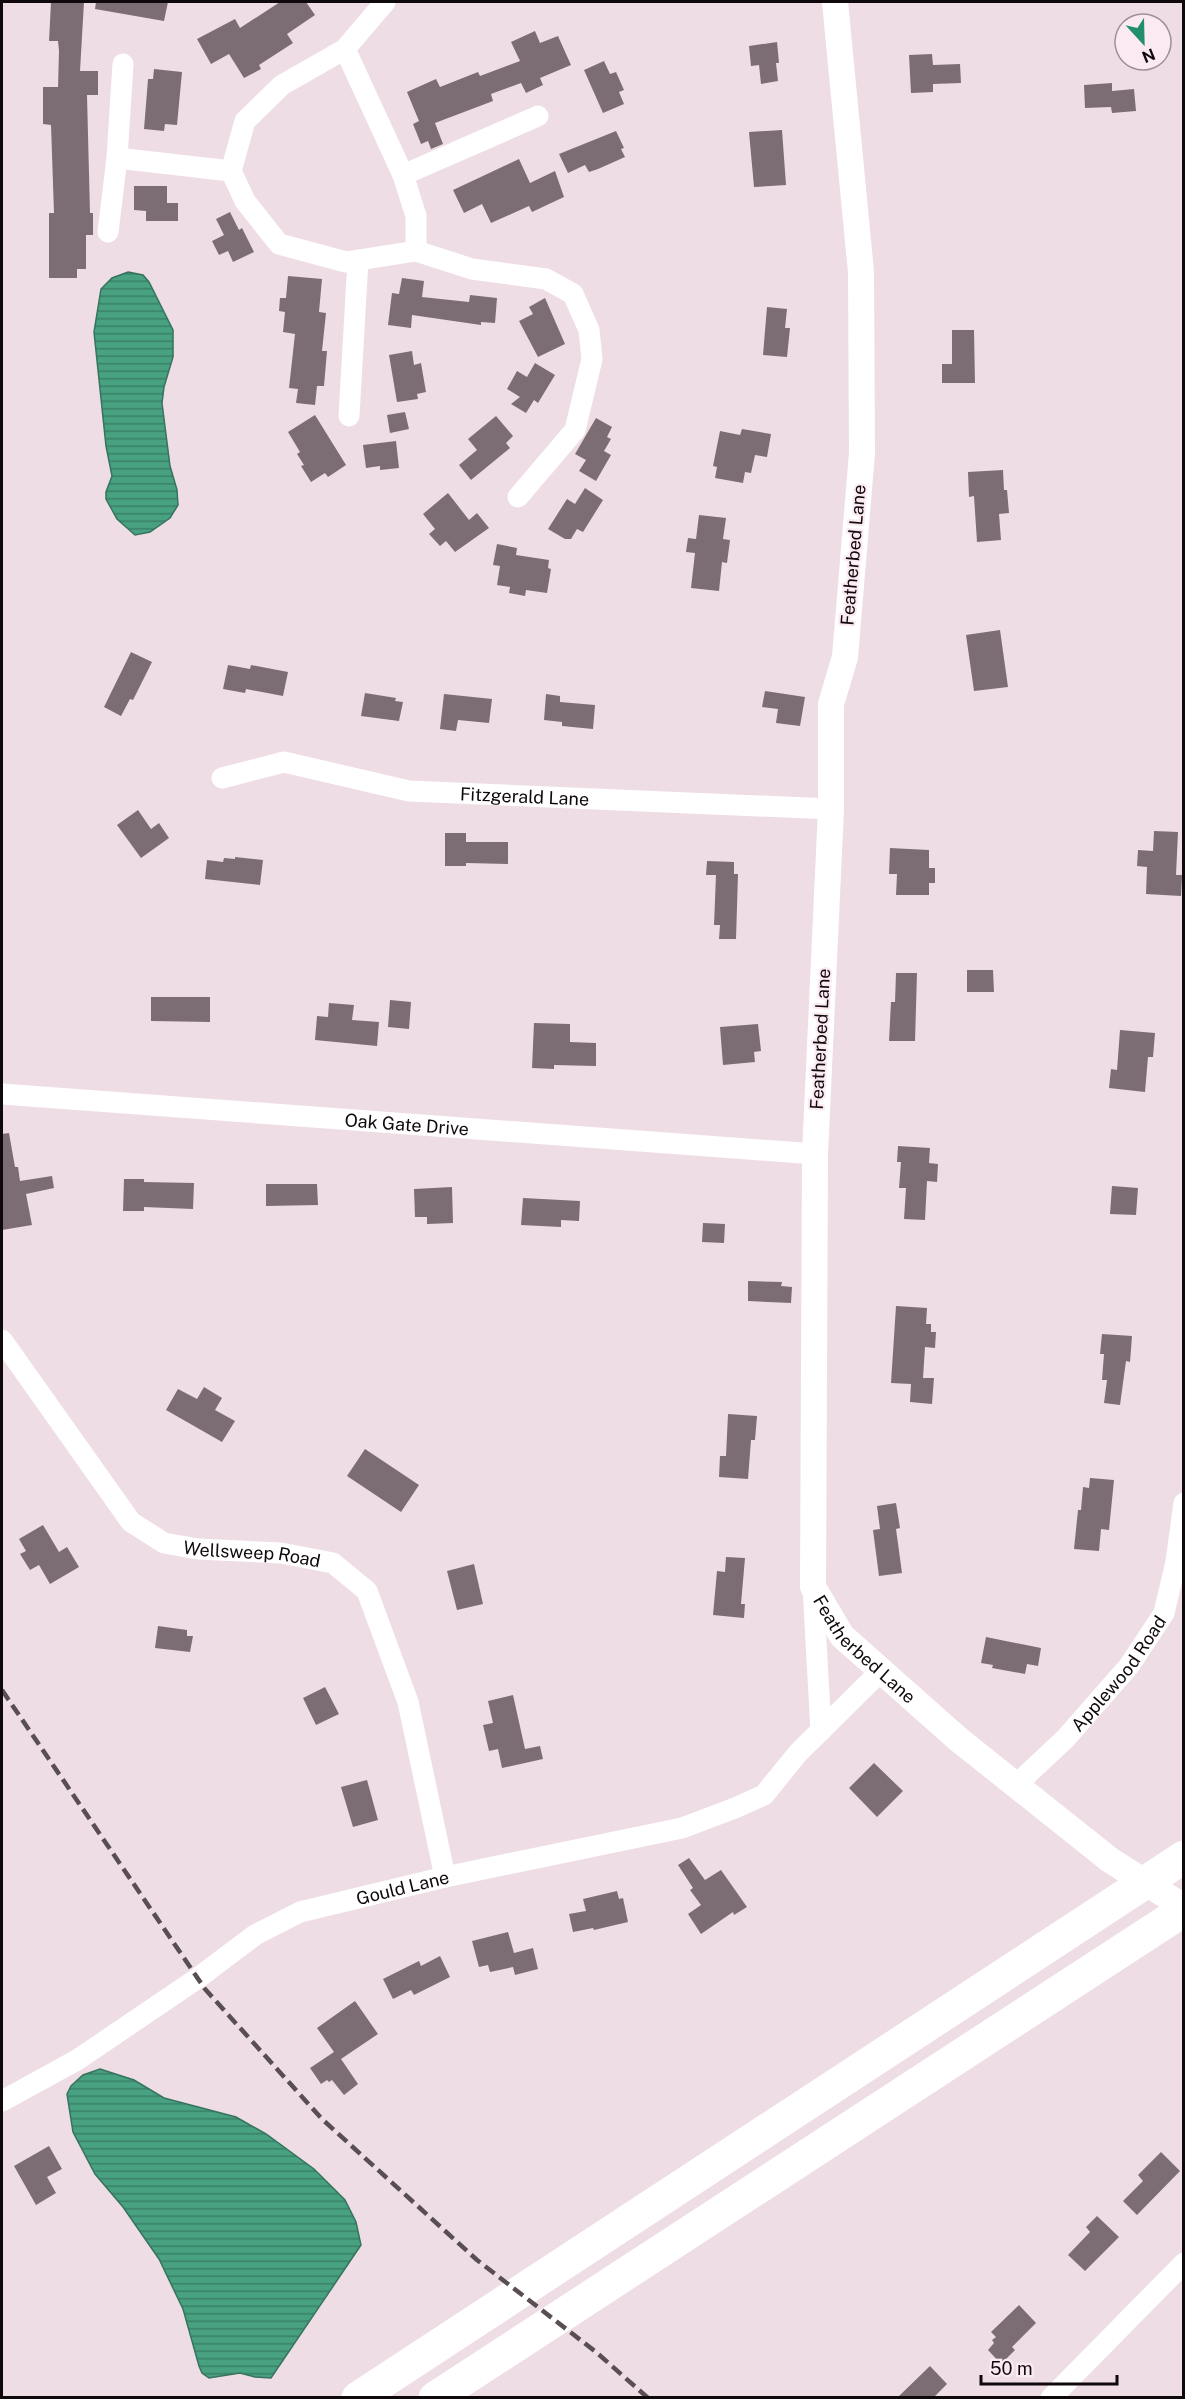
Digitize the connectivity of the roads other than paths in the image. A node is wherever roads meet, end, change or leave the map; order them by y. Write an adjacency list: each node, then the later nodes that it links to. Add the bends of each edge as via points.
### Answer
1 (385, 2): 3 (street)
2 (835, 2): 15 (street, Featherbed Lane, via 861,272 862,453 845,657 831,704)
3 (345, 49): 7 (street, via 282,85 245,121); 8 (street)
4 (123, 64): 6 (street)
5 (537, 116): 8 (street)
6 (117, 158): 7 (street); 9 (street)
7 (231, 171): 11 (street, via 245,201 279,244 346,262)
8 (404, 175): 10 (street, via 416,216)
9 (108, 232)
10 (416, 251): 11 (street); 13 (street, via 472,269 546,279 573,294 589,330 592,359 575,430)
11 (357, 260): 12 (street)
12 (349, 416)
13 (518, 497)
14 (222, 778): 15 (street, Fitzgerald Lane, via 284,762 409,790)
15 (831, 809): 17 (street, Featherbed Lane)
16 (2, 1094): 17 (street, Oak Gate Drive)
17 (815, 1154): 20 (street, Featherbed Lane)
18 (2, 1340): 25 (street, Wellsweep Road, via 131,1522 164,1542 198,1549 281,1553 333,1563 367,1591 408,1702)
19 (1184, 1503): 23 (street, Applewood Road, via 1164,1613 1129,1666 1065,1739)
20 (813, 1587): 21 (street, Featherbed Lane, via 842,1636); 22 (street)
21 (881, 1671): 22 (street, Gould Lane); 23 (street, Featherbed Lane)
22 (820, 1731): 25 (street, Gould Lane, via 764,1794 735,1808 681,1828)
23 (1016, 1785): 26 (street, Featherbed Lane, via 1110,1860)
24 (1184, 1857): 29 (highway)
25 (445, 1878): 27 (street, Gould Lane, via 300,1912 255,1935 76,2060)
26 (1184, 1908): 30 (highway)
27 (2, 2101)
28 (1184, 2263): 31 (street)
29 (358, 2397)
30 (435, 2397)
31 (1051, 2397)

